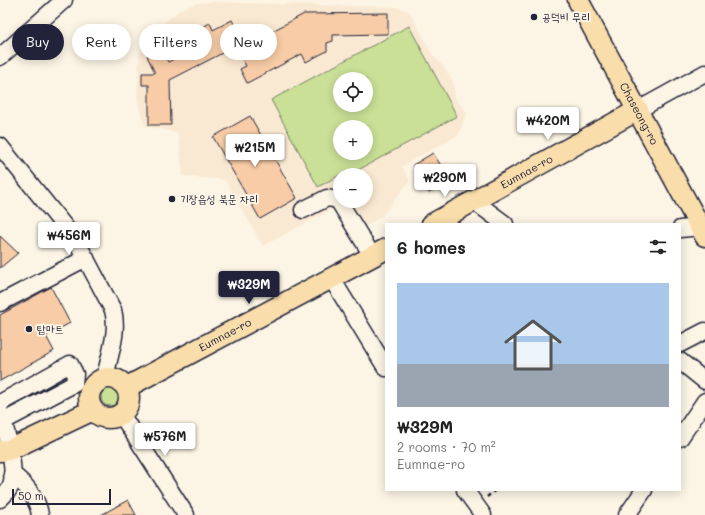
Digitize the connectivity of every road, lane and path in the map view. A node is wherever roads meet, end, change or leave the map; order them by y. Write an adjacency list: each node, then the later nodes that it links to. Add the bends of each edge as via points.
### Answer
1 (64, 0): 3 (street)
2 (578, 0): 5 (main road, Chaseong-ro)
3 (0, 57)
4 (705, 73): 5 (street, Eumnae-ro)
5 (638, 110): 7 (main road, Eumnae-ro); 12 (main road, Chaseong-ro)
6 (0, 146): 14 (street, via 67,228)
7 (474, 201): 9 (main road, Eumnae-ro); 10 (street)
8 (303, 210): 13 (street, via 327,198 338,200)
9 (434, 223)
10 (503, 223)
11 (681, 229): 12 (street, Chaseong-ro)
12 (704, 233)
13 (379, 253): 15 (main road, Eumnae-ro)
14 (86, 258): 16 (street); 21 (street, via 115,318)
15 (332, 279): 20 (street); 23 (main road, Eumnae-ro)
16 (0, 303)
17 (705, 331): 18 (street)
18 (681, 343)
19 (681, 362): 22 (street)
20 (385, 366)
21 (105, 378): 23 (main road, via 121,381); 26 (main road, via 96,382 89,394 88,402)
22 (705, 381)
23 (127, 387): 27 (main road, via 129,404)
24 (705, 401): 29 (street)
25 (0, 403): 28 (street, via 70,364 75,374 74,384)
26 (93, 410): 27 (main road, via 106,418); 30 (main road)
27 (121, 414): 36 (street)
28 (2, 417): 30 (street)
29 (681, 437)
30 (4, 450): 31 (street)
31 (12, 474): 34 (street, via 8,491); 35 (street, via 23,481 39,508)
32 (465, 491): 37 (street)
33 (643, 491): 38 (street)
34 (0, 499)
35 (40, 515)
36 (186, 515)
37 (483, 515)
38 (627, 515)

